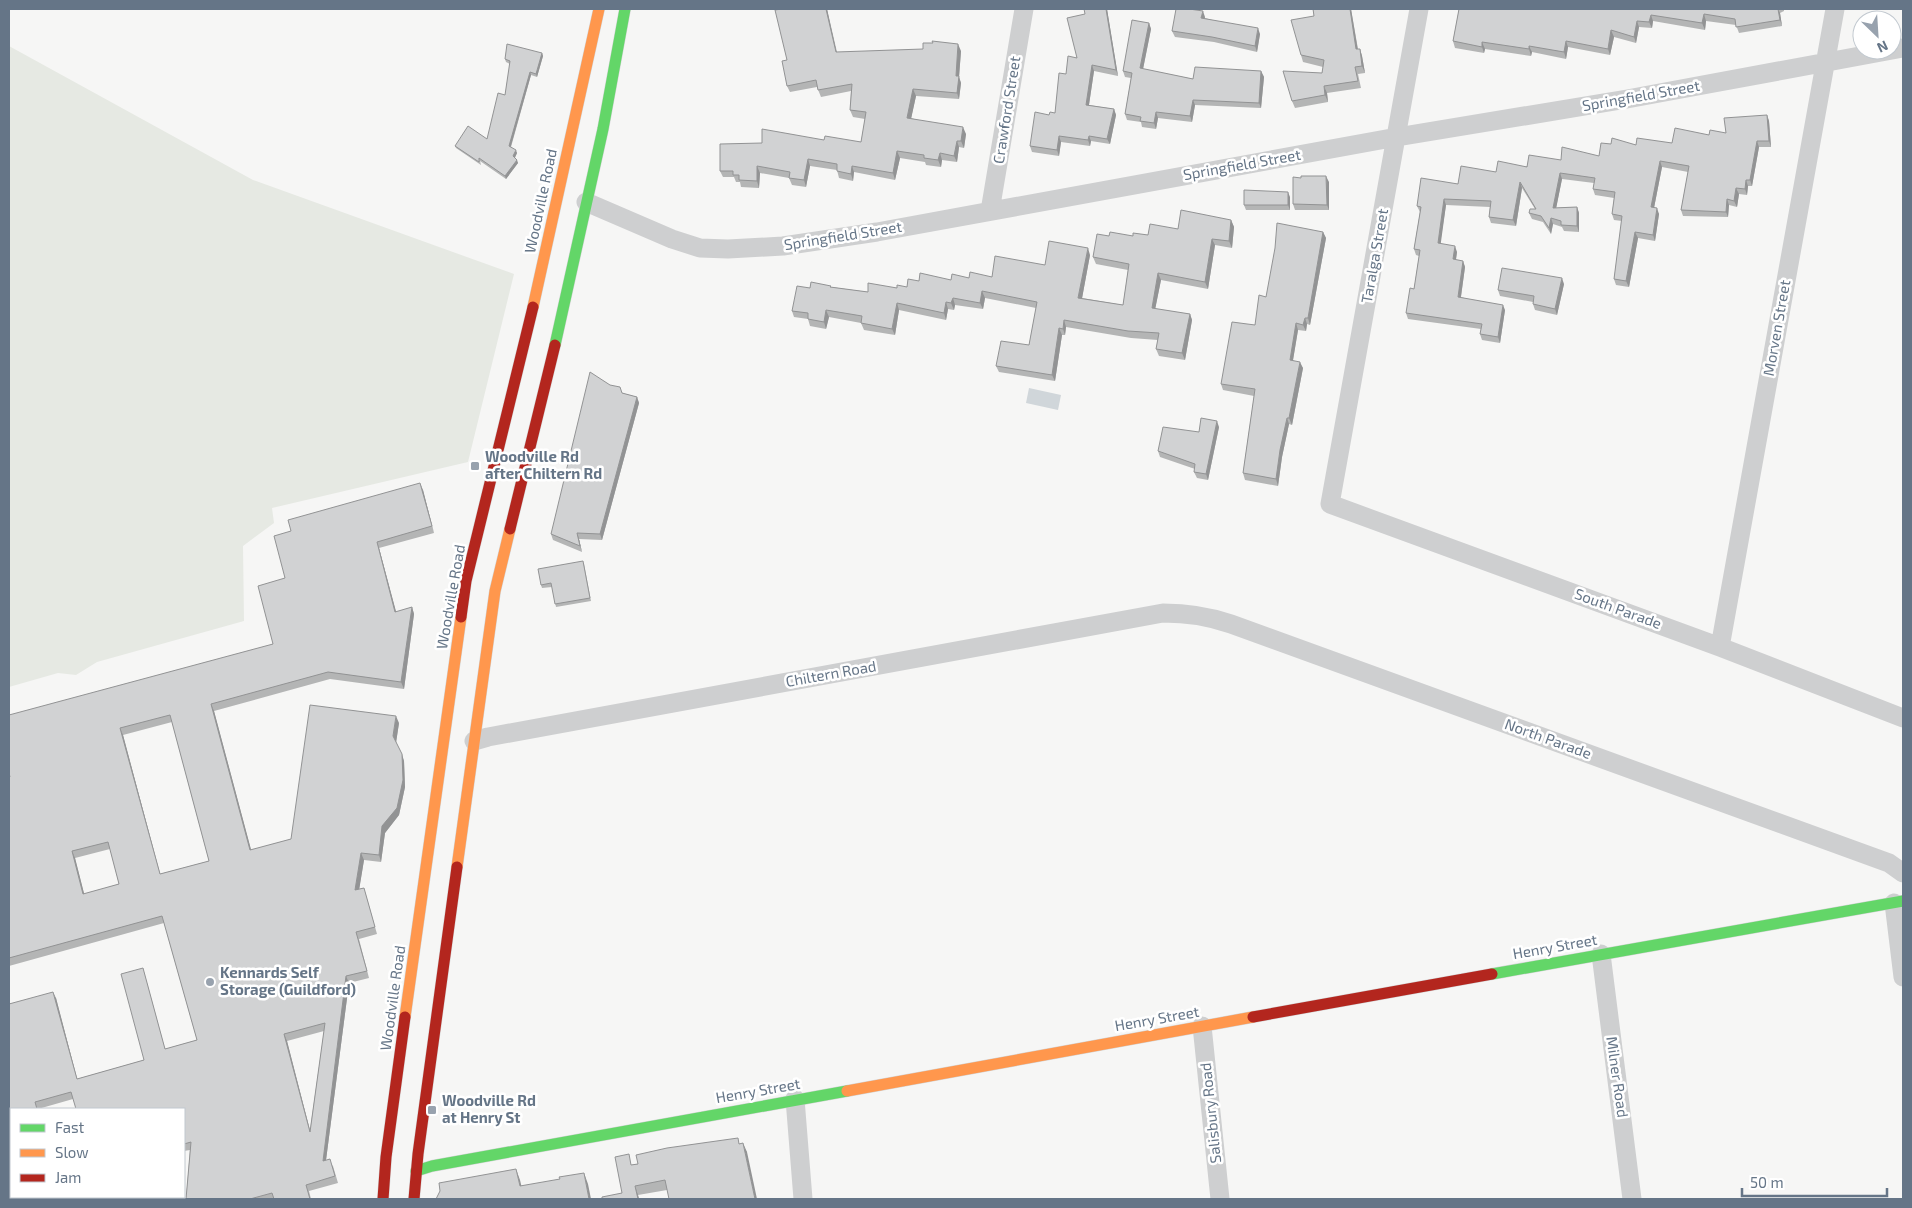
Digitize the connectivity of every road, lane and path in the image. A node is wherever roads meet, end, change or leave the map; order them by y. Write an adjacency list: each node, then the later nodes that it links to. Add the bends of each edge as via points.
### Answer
1 (599, 9): 23 (main road, Woodville Road, via 531,318 466,581 419,911)
2 (625, 9): 9 (main road)
3 (1024, 9): 10 (street, Crawford Street)
4 (1419, 9): 8 (street, Taralga Street)
5 (1835, 9): 7 (street, Morven Street)
6 (1903, 48): 7 (street, Springfield Street)
7 (1826, 62): 8 (street, Springfield Street); 13 (street, Morven Street)
8 (1397, 137): 10 (street, Springfield Street); 11 (street, Taralga Street)
9 (586, 202): 10 (street, Springfield Street, via 672,239 700,248 728,249 815,242); 15 (main road, via 561,321 495,591)
10 (990, 211)
11 (1330, 504): 13 (street, South Parade)
12 (1189, 614): 15 (street, Chiltern Road, via 1163,613); 16 (street, North Parade, via 1230,624 1889,863)
13 (1720, 646): 14 (street, South Parade)
14 (1903, 718)
15 (474, 741): 22 (main road)
16 (1903, 873)
17 (1899, 902): 18 (main road, Henry Street); 19 (street)
18 (1601, 954): 20 (main road, Henry Street); 27 (street, Milner Road)
19 (1903, 977)
20 (1202, 1026): 21 (main road, Henry Street); 26 (street, Salisbury Road)
21 (795, 1100): 22 (main road, Henry Street); 25 (street)
22 (416, 1171): 24 (main road)
23 (383, 1199)
24 (414, 1199)
25 (803, 1199)
26 (1220, 1199)
27 (1632, 1199)

